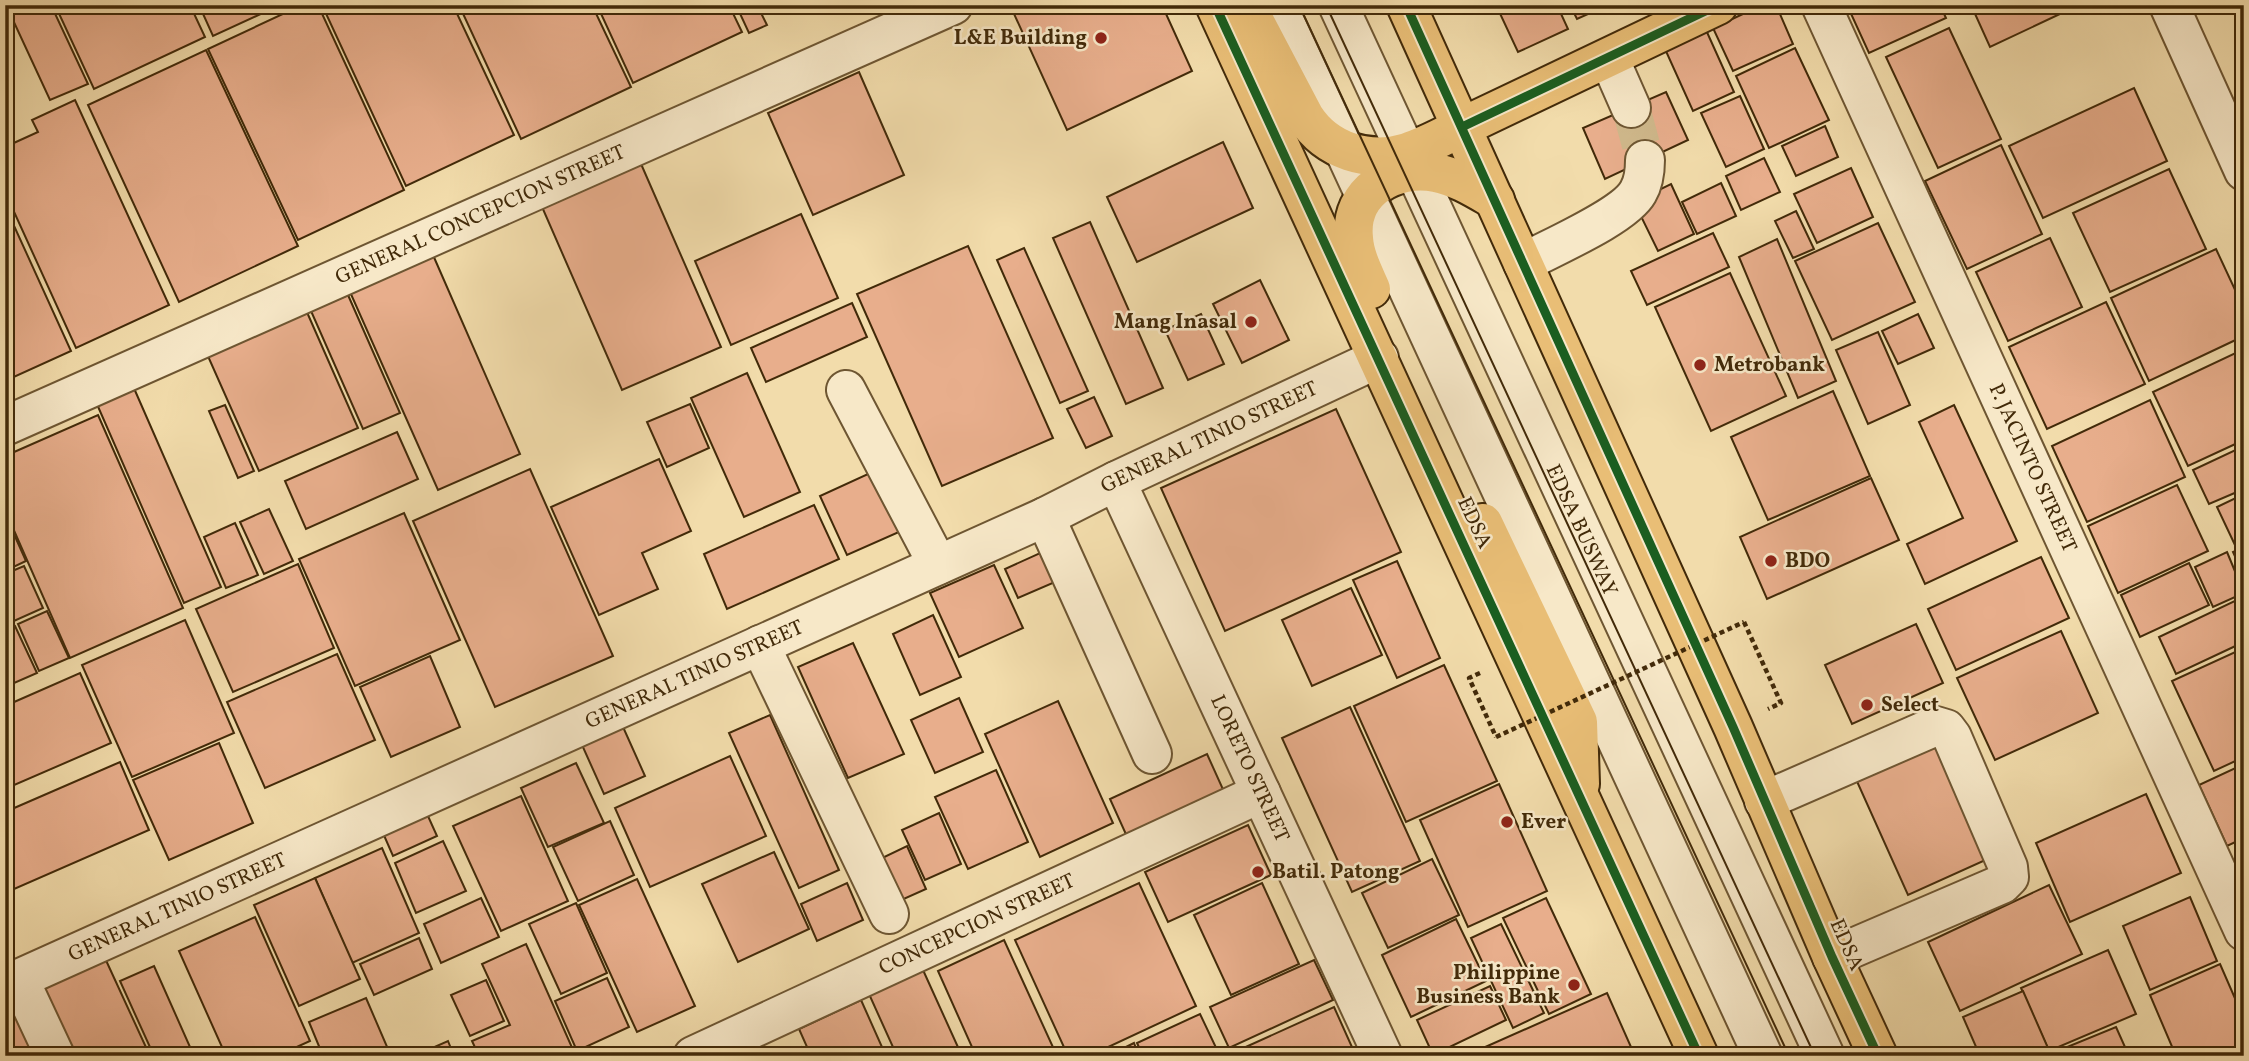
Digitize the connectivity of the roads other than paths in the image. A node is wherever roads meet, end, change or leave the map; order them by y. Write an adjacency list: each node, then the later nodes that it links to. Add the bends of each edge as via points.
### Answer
1 (953, 5): 22 (street, GENERAL CONCEPCION STREET)
2 (1215, 5): 20 (main road, EDSA)
3 (1247, 5): 13 (main road, via 1309,124)
4 (1277, 5): 13 (street)
5 (1338, 5): 15 (street, EDSA BUSWAY)
6 (1406, 5): 12 (main road, EDSA)
7 (1718, 5): 10 (main road)
8 (1821, 5): 32 (street, P. JACINTO STREET)
9 (2169, 5): 16 (street)
10 (1609, 58): 11 (street); 12 (main road)
11 (1630, 108)
12 (1462, 127): 15 (main road); 18 (main road, EDSA)
13 (1344, 149): 15 (main road); 17 (street)
14 (1645, 160): 19 (street, via 1638,192 1625,208)
15 (1410, 162): 17 (main road); 18 (main road); 40 (street, EDSA BUSWAY)
16 (2244, 171)
17 (1365, 195): 30 (main road, via 1354,220 1353,239 1361,267 1578,722); 39 (street)
18 (1495, 200): 19 (main road, EDSA)
19 (1523, 262): 29 (main road, EDSA)
20 (1379, 358): 23 (street, GENERAL TINIO STREET); 30 (main road, EDSA)
21 (846, 390): 25 (street)
22 (5, 426)
23 (1116, 481): 24 (street, GENERAL TINIO STREET); 28 (street, LORETO STREET)
24 (1045, 517): 25 (street, GENERAL TINIO STREET); 27 (street)
25 (938, 565): 26 (street, GENERAL TINIO STREET)
26 (760, 645): 31 (street); 34 (street, GENERAL TINIO STREET)
27 (1152, 754)
28 (1261, 793): 36 (street, CONCEPCION STREET); 37 (street, LORETO STREET)
29 (1764, 801): 33 (main road, EDSA); 33 (street, via 1936,726 1952,737 2009,877)
30 (1581, 802): 38 (main road, EDSA)
31 (888, 914)
32 (2244, 931)
33 (1832, 957): 41 (main road, EDSA)
34 (12, 982): 35 (street)
35 (55, 1056)
36 (693, 1056)
37 (1383, 1056)
38 (1699, 1056)
39 (1763, 1056)
40 (1825, 1056)
41 (1878, 1056)

